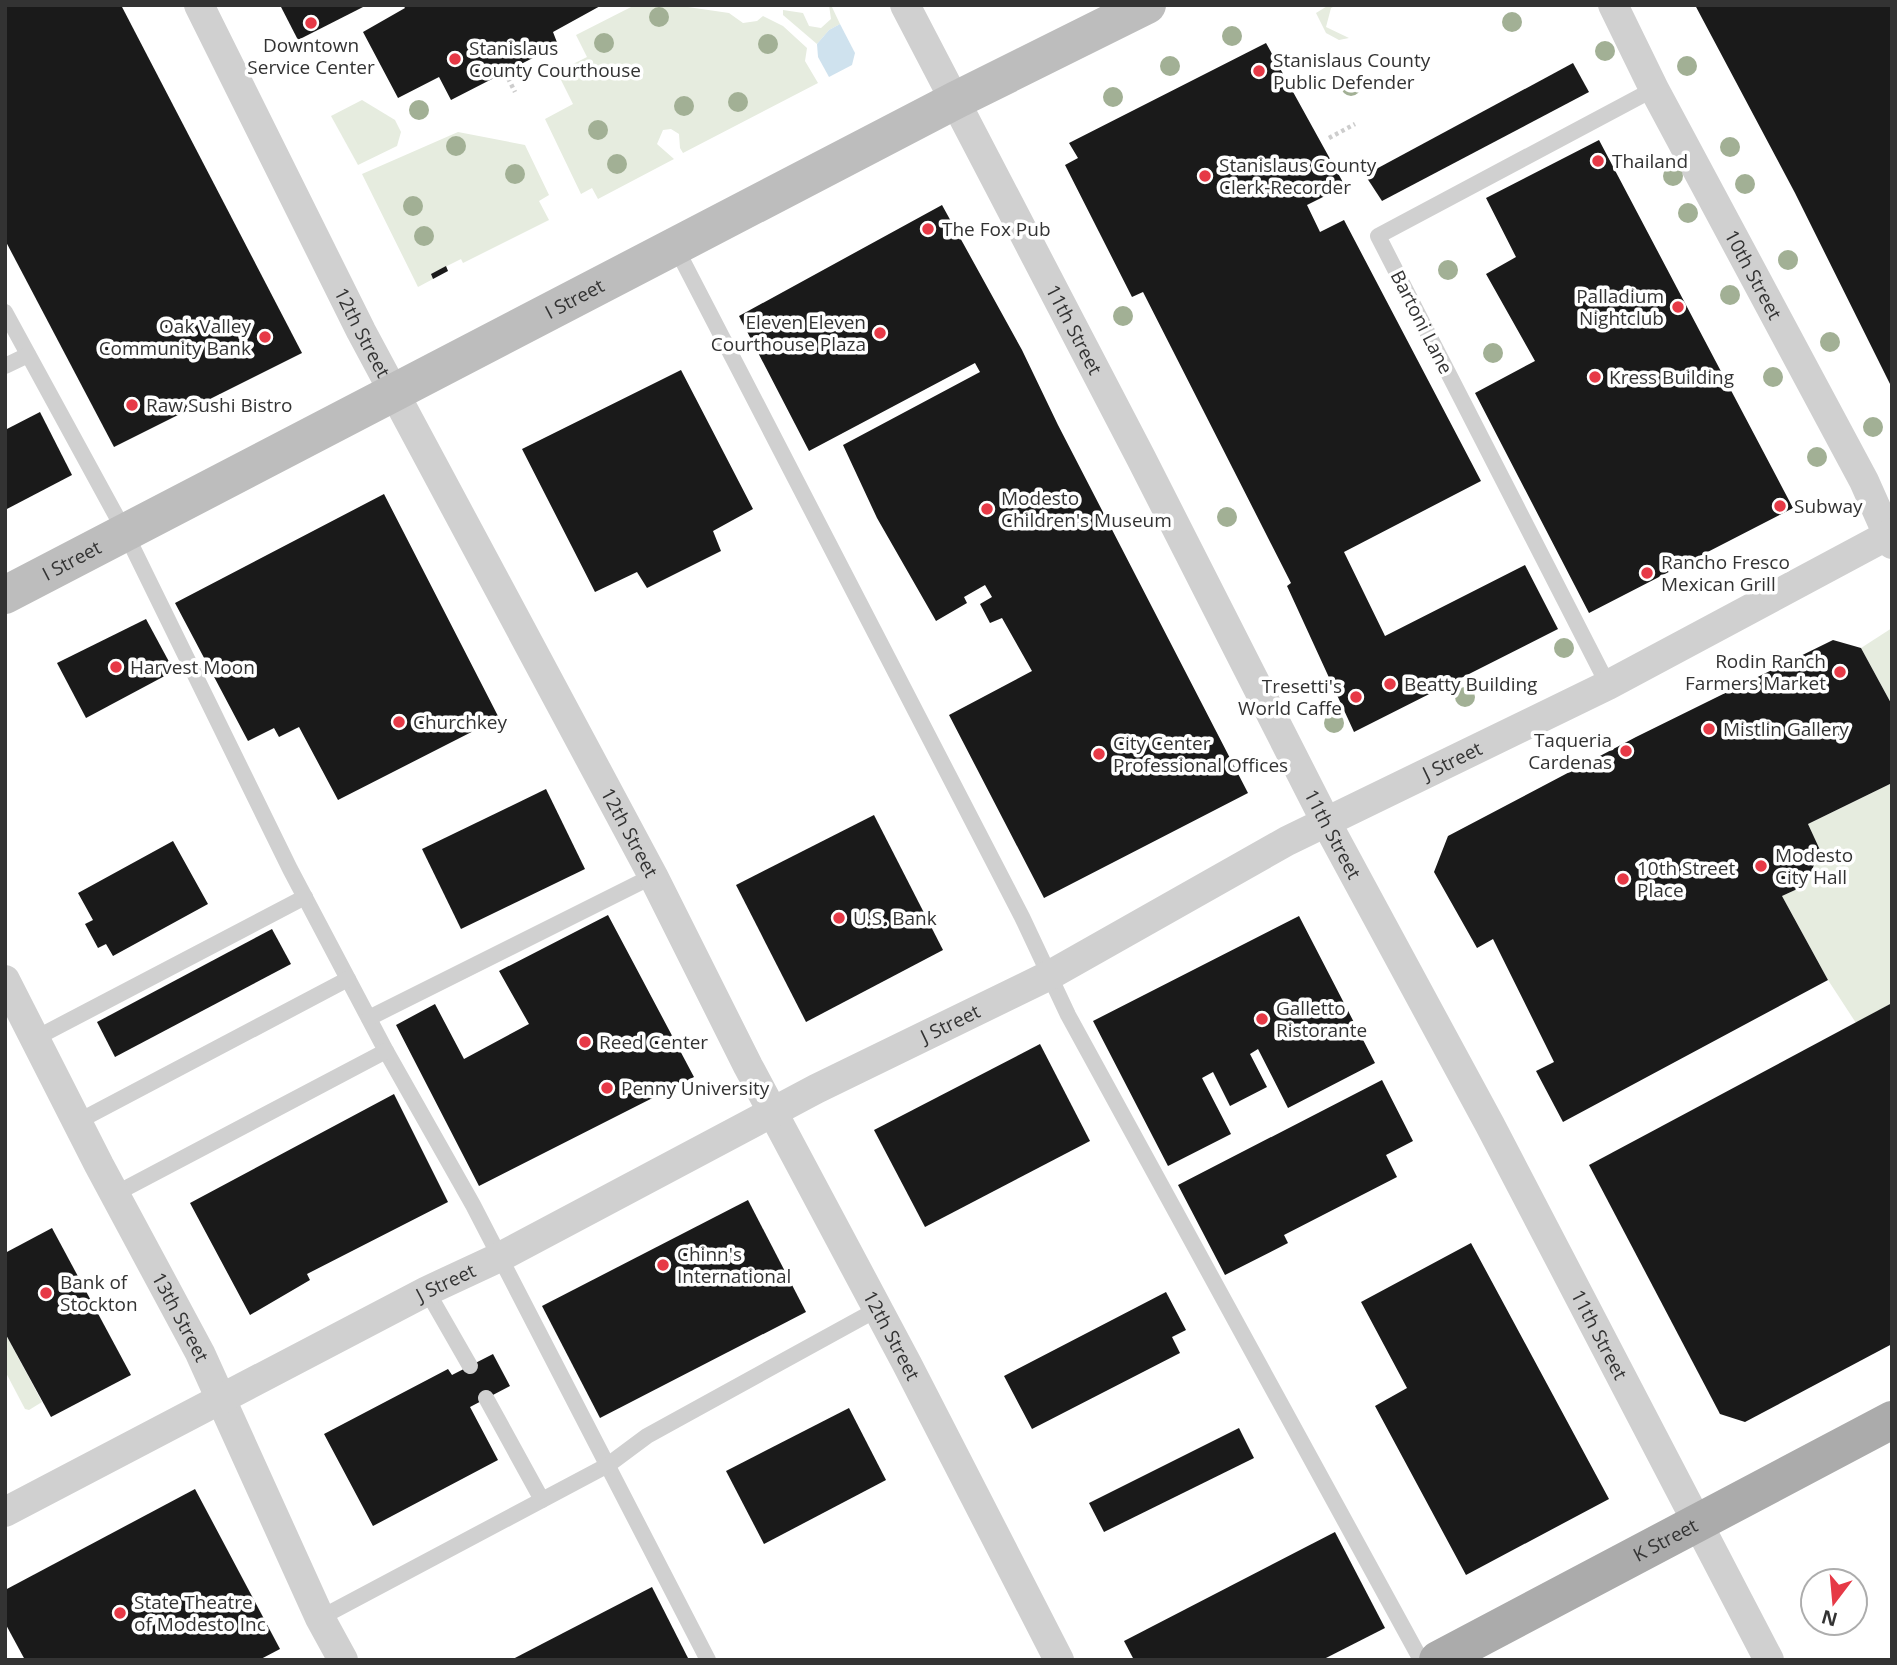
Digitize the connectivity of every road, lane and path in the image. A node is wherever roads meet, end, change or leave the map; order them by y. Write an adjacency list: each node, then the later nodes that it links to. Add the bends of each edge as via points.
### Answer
1 (199, 5): 15 (street, 12th Street)
2 (905, 5): 8 (street, 11th Street)
3 (1147, 5): 8 (street, I Street)
4 (1613, 5): 6 (street, 10th Street)
5 (505, 72): 7 (path)
6 (1654, 89): 17 (street, 10th Street, via 1864,481); 19 (lane, Bartoni Lane, via 1378,236)
7 (515, 92)
8 (956, 100): 11 (street, I Street); 20 (street, 11th Street)
9 (1355, 124): 10 (path)
10 (1329, 138)
11 (676, 248): 15 (street, I Street); 23 (lane)
12 (5, 312): 13 (lane)
13 (28, 355): 14 (lane); 16 (lane)
14 (5, 366)
15 (394, 393): 16 (street, I Street); 21 (street, 12th Street)
16 (125, 532): 18 (street, I Street); 22 (lane)
17 (1890, 538): 19 (street, J Street)
18 (5, 595)
19 (1608, 685): 20 (street, J Street)
20 (1326, 822): 23 (street, J Street); 42 (street, 11th Street)
21 (653, 876): 26 (lane); 29 (street, 12th Street)
22 (305, 897): 24 (lane); 27 (lane)
23 (1050, 975): 29 (street, J Street); 47 (lane, via 1172,1210)
24 (348, 979): 26 (lane); 30 (lane)
25 (5, 980): 27 (street, 13th Street)
26 (369, 1018): 28 (lane)
27 (36, 1038): 30 (street, 13th Street)
28 (386, 1051): 31 (lane); 32 (lane)
29 (774, 1112): 32 (street, J Street); 34 (street, 12th Street)
30 (77, 1122): 31 (street, 13th Street)
31 (115, 1194): 37 (street, 13th Street)
32 (500, 1257): 33 (street, J Street); 39 (lane)
33 (428, 1291): 35 (lane); 37 (street, J Street)
34 (876, 1310): 39 (lane, via 647,1436); 46 (street, 12th Street)
35 (470, 1366)
36 (486, 1398): 40 (lane)
37 (220, 1399): 41 (street, J Street); 43 (street, 13th Street)
38 (1892, 1420): 42 (main road, K Street)
39 (608, 1465): 40 (lane); 45 (lane)
40 (542, 1500): 43 (lane)
41 (5, 1512)
42 (1698, 1521): 48 (main road, K Street); 49 (street, 11th Street)
43 (320, 1618): 44 (street, 13th Street)
44 (343, 1660)
45 (708, 1660)
46 (1059, 1660)
47 (1421, 1660)
48 (1438, 1660)
49 (1769, 1660)

